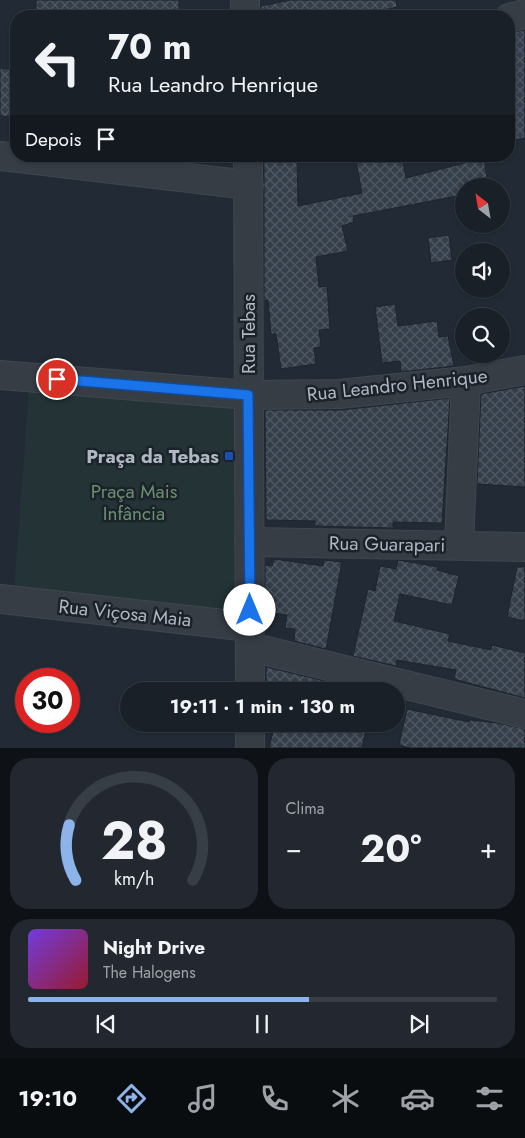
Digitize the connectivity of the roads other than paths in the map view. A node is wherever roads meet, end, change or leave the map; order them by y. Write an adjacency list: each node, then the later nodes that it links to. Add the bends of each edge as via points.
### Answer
1 (52, 162): 3 (street)
2 (248, 162): 3 (street, Rua Tebas)
3 (249, 185): 7 (street, Rua Tebas)
4 (525, 370): 6 (street, Rua Leandro Henrique)
5 (0, 374): 7 (street, Rua Leandro Henrique)
6 (466, 382): 7 (street, Rua Leandro Henrique, via 339,394); 9 (street)
7 (248, 395): 8 (street, Rua Tebas)
8 (249, 542): 9 (street, Rua Guarapari); 12 (street, Rua Tebas)
9 (459, 544): 10 (street, Rua Guarapari)
10 (525, 547)
11 (0, 599): 12 (street, Rua Viçosa Maia)
12 (250, 637): 13 (street, Rua Tebas); 14 (street, Rua Viçosa Maia)
13 (250, 682)
14 (525, 714)
15 (250, 732): 16 (street)
16 (250, 748)

